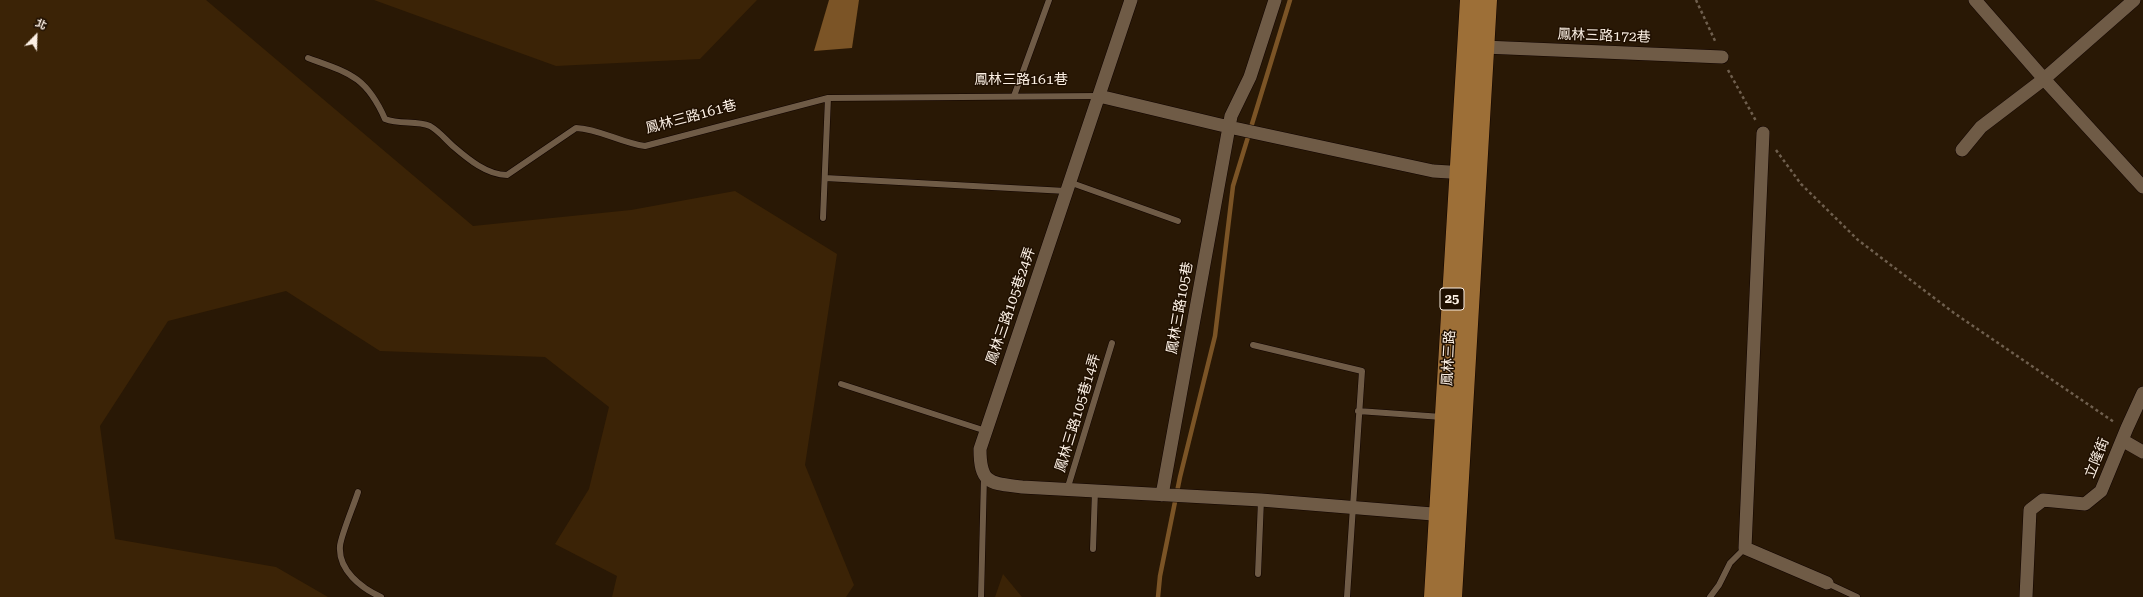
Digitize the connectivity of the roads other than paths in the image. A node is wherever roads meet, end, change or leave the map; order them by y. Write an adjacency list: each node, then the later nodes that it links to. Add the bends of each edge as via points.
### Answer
1 (1049, 0): 12 (lane)
2 (1131, 0): 13 (street)
3 (1275, 0): 15 (street, 鳳林三路105巷, via 1250,77 1231,116)
4 (1470, 0): 18 (main road, 鳳林三路 / 25)
5 (1487, 0): 8 (main road, 鳳林三路 / 25)
6 (1976, 0): 11 (street)
7 (2134, 0): 11 (street)
8 (1484, 47): 9 (street, 鳳林三路172巷); 18 (main road, 鳳林三路 / 25)
9 (1722, 57)
10 (308, 58): 14 (lane, 鳳林三路161巷, via 353,75 366,86 385,119 420,123 431,127 454,147 496,175 507,175 576,128 588,129 632,145 645,146)
11 (2044, 79): 17 (street, via 1981,127); 21 (street)
12 (1014, 96): 13 (lane, 鳳林三路161巷); 14 (lane, 鳳林三路161巷)
13 (1098, 96): 15 (street); 20 (street)
14 (828, 98): 19 (lane)
15 (1232, 128): 18 (street, via 1433,171); 37 (street, 鳳林三路105巷)
16 (1763, 133): 42 (street)
17 (1962, 150)
18 (1469, 174): 29 (main road, 鳳林三路 / 25); 40 (main road, 鳳林三路 / 25)
19 (825, 178): 20 (lane); 22 (lane)
20 (1068, 186): 23 (lane); 30 (street, 鳳林三路105巷24弄)
21 (2143, 187)
22 (823, 218)
23 (1178, 220)
24 (1112, 343): 34 (lane, 鳳林三路105巷14弄)
25 (1254, 345): 28 (lane, via 1362,371)
26 (841, 384): 30 (lane)
27 (2143, 395): 31 (street, 立隆街)
28 (1358, 411): 29 (lane); 39 (lane)
29 (1445, 417): 40 (main road, 鳳林三路 / 25)
30 (986, 431): 33 (street, 鳳林三路105巷24弄, via 980,449 980,466)
31 (2124, 434): 32 (street); 52 (street, 立隆街, via 2101,491 2085,504 2043,500 2030,510)
32 (2143, 452)
33 (984, 476): 34 (street, via 997,483); 46 (lane)
34 (1067, 490): 35 (street)
35 (1094, 491): 37 (street); 41 (lane)
36 (358, 492): 45 (lane, via 340,546 343,563 351,577)
37 (1165, 495): 38 (street)
38 (1261, 500): 39 (street); 43 (lane)
39 (1353, 509): 40 (street); 47 (lane)
40 (1448, 516): 48 (main road, 鳳林三路 / 25); 49 (main road, 鳳林三路 / 25)
41 (1093, 548)
42 (1745, 548): 44 (street); 50 (lane, via 1730,563)
43 (1258, 574)
44 (1827, 583): 51 (lane)
45 (381, 597)
46 (982, 597)
47 (1347, 597)
48 (1434, 597)
49 (1452, 597)
50 (1710, 597)
51 (1857, 597)
52 (2026, 597)

